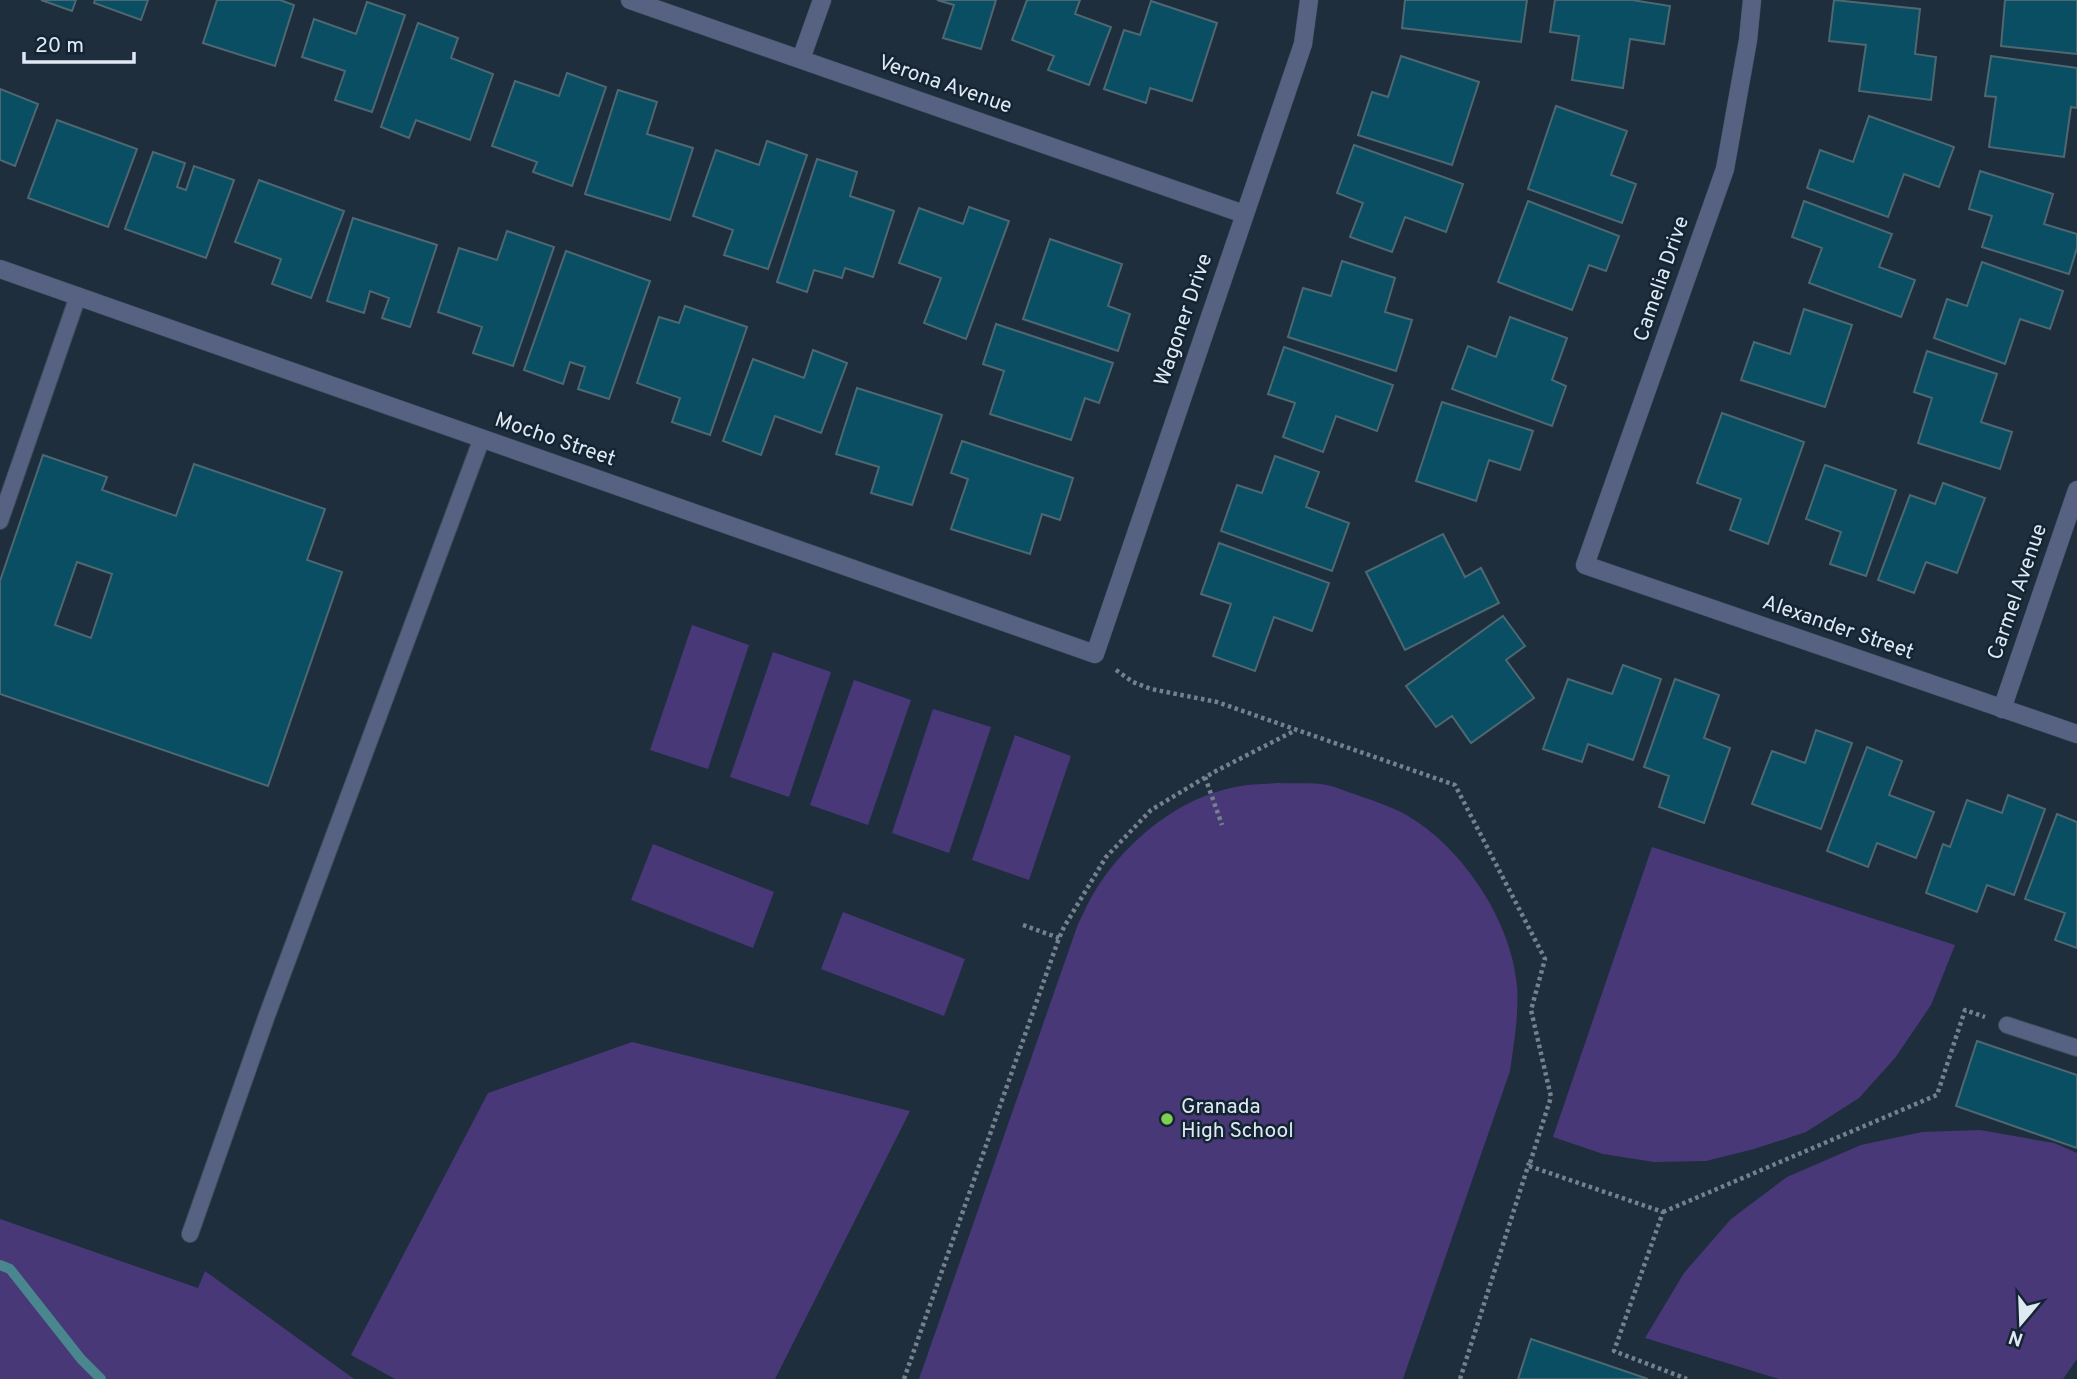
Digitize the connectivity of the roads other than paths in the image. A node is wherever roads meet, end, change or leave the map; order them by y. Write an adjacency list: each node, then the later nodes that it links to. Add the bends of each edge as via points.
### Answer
1 (630, 0): 5 (street, Verona Avenue)
2 (822, 0): 5 (street)
3 (1309, 0): 6 (street, Wagoner Drive, via 1303,44)
4 (1752, 0): 12 (street, Camelia Drive, via 1725,169)
5 (801, 59): 6 (street, Verona Avenue)
6 (1244, 214): 13 (street, Wagoner Drive)
7 (0, 268): 8 (street, Mocho Street)
8 (78, 296): 9 (street, Mocho Street); 11 (lane)
9 (482, 438): 13 (street, Mocho Street); 18 (lane)
10 (2077, 490): 14 (street, Carmel Avenue)
11 (0, 521)
12 (1585, 565): 14 (street, Alexander Street)
13 (1095, 654)
14 (2002, 709): 15 (street, Alexander Street)
15 (2077, 734)
16 (2007, 1024): 17 (lane)
17 (2077, 1048)
18 (190, 1234)

